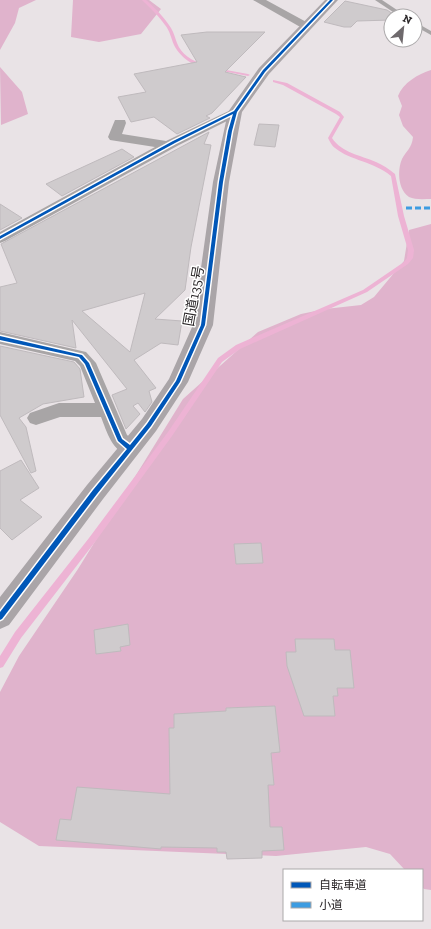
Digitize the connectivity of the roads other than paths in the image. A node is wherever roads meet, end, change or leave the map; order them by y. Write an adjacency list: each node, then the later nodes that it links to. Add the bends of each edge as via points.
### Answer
1 (258, 0): 5 (street)
2 (332, 0): 5 (highway, 国道135号)
3 (378, 0): 4 (lane)
4 (390, 8)
5 (306, 26): 6 (highway, 国道135号, via 264,71)
6 (235, 112): 8 (street); 13 (highway, 国道135号, via 221,182 203,325 178,382)
7 (120, 123): 8 (street, via 115,137)
8 (168, 145): 9 (street)
9 (0, 238)
10 (0, 338): 11 (street, via 80,356 87,364)
11 (107, 410): 12 (street, via 59,410); 13 (street, via 120,440)
12 (36, 418)
13 (130, 448): 14 (highway, 国道135号)
14 (0, 617)

